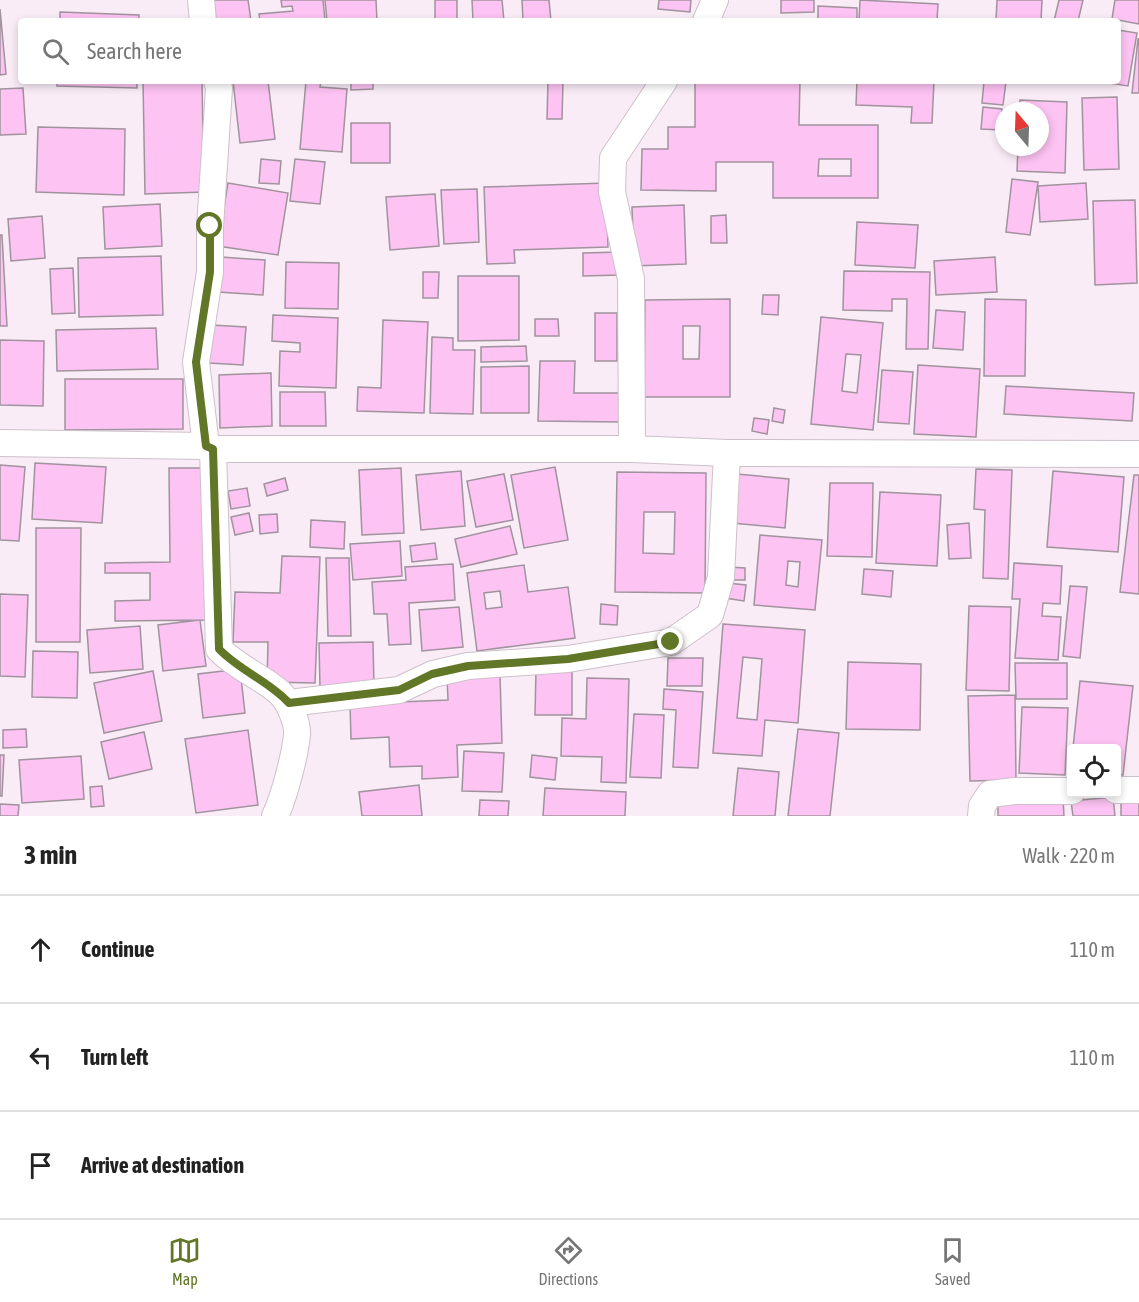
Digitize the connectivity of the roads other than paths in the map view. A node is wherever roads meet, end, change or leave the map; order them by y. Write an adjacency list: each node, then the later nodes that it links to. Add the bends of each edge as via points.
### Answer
1 (201, 0): 3 (street)
2 (715, 0): 4 (street)
3 (203, 18)
4 (707, 18)
5 (218, 84): 8 (street, via 210,272 196,362)
6 (662, 84): 9 (street, via 612,158 612,192 631,279)
7 (0, 443): 8 (street)
8 (210, 447): 9 (street); 12 (street, via 219,649)
9 (632, 449): 10 (street)
10 (727, 453): 11 (street); 12 (street, via 721,577 710,615 671,642 568,659 468,666 432,674 399,690)
11 (1139, 454)
12 (289, 703): 16 (street, via 298,733)
13 (1121, 790): 14 (street)
14 (1139, 790)
15 (1067, 791): 17 (street, via 990,794)
16 (275, 816)
17 (981, 816)

